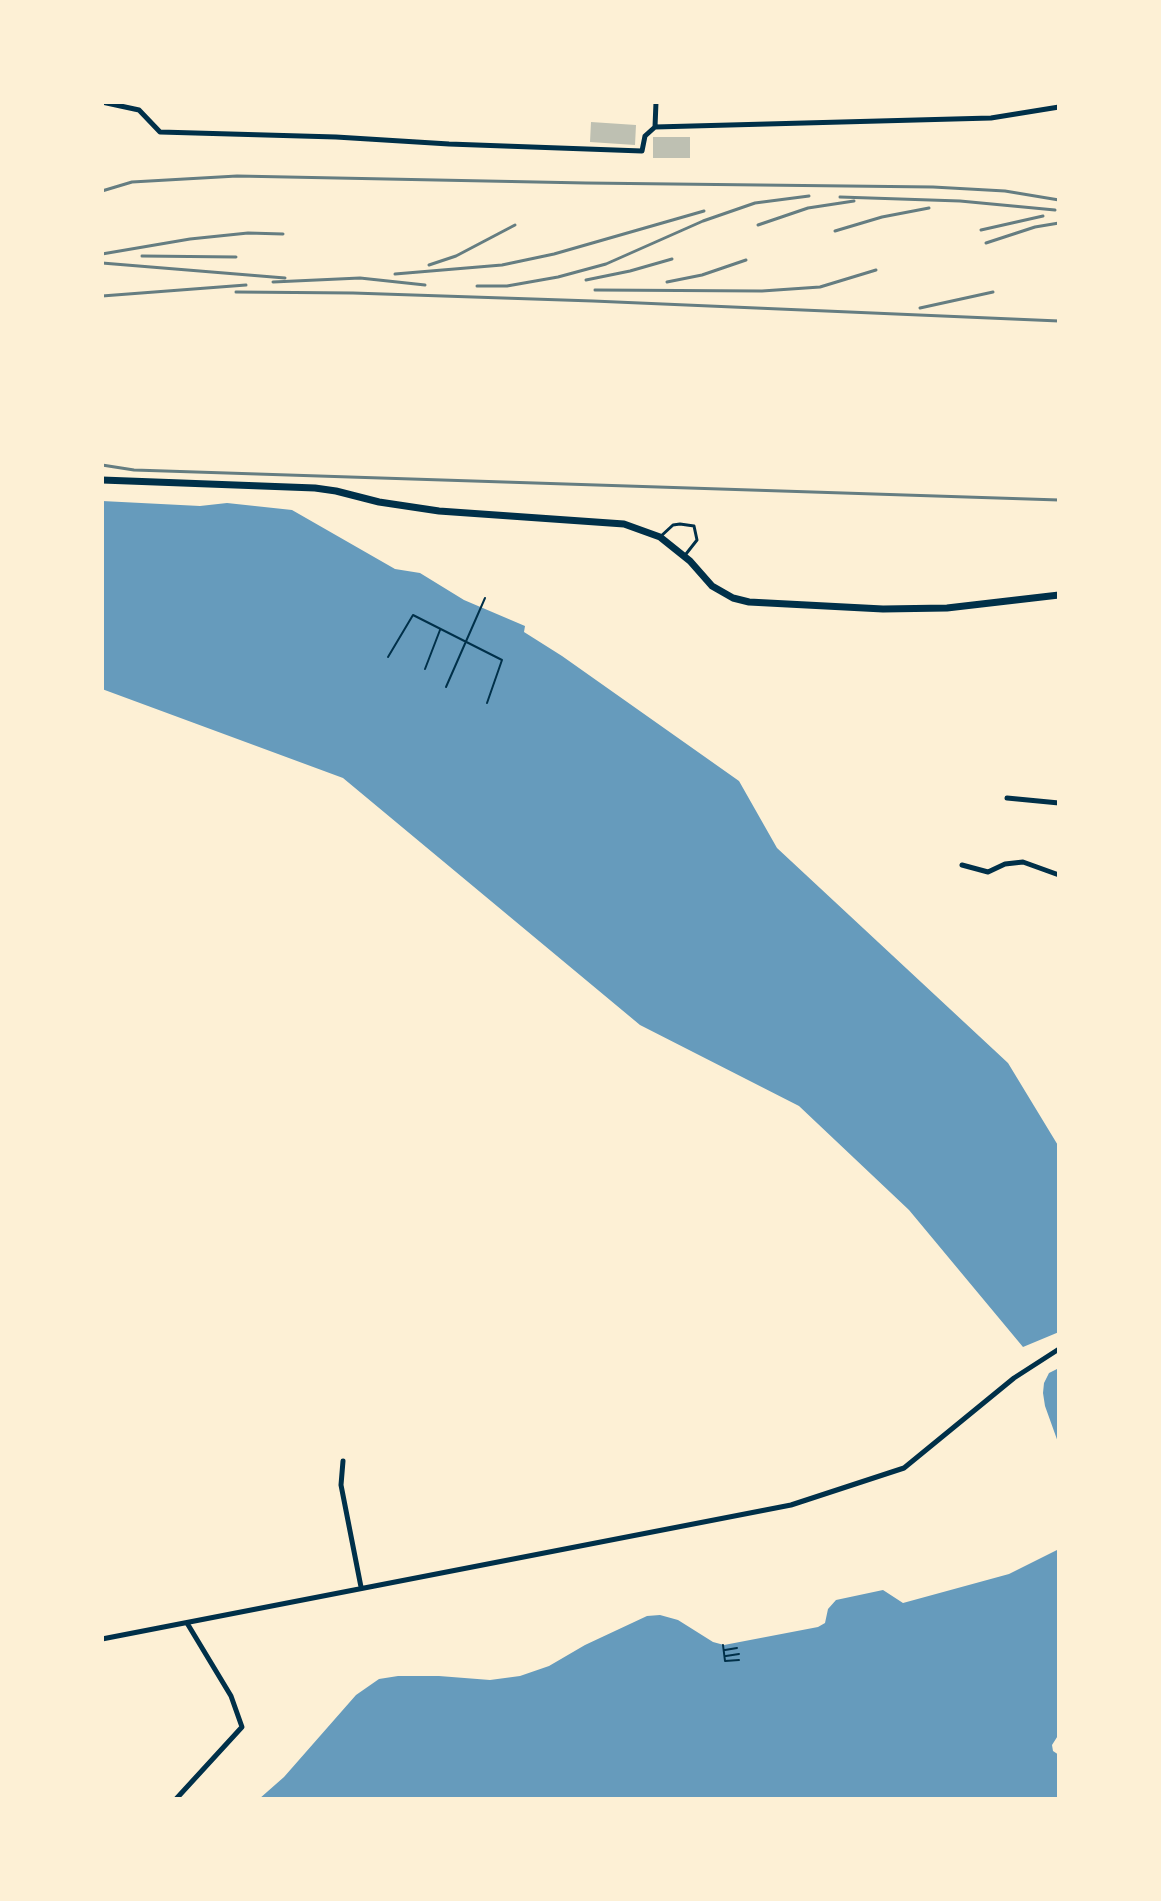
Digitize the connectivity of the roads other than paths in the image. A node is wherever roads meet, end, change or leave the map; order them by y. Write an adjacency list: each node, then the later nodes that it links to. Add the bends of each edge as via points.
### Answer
1 (102, 102): 6 (street)
2 (139, 102): 6 (street)
3 (656, 102): 8 (street)
4 (1040, 102): 7 (street)
5 (1059, 107): 7 (street)
6 (139, 110): 8 (street, via 160,132 642,151 645,136)
7 (1042, 110): 8 (street, via 903,122)
8 (655, 127)
9 (102, 480): 10 (main road, via 315,488 439,511 624,524)
10 (660, 537): 11 (main road); 11 (lane, via 673,525 694,526 697,540)
11 (684, 557): 12 (main road, via 721,592 749,602 947,608)
12 (1059, 595)
13 (1007, 798): 14 (street)
14 (1059, 803)
15 (962, 865): 16 (street, via 988,872 1023,862)
16 (1059, 875)
17 (1058, 1349): 19 (street, via 904,1468 791,1505)
18 (343, 1461): 19 (street, via 341,1485)
19 (361, 1587): 20 (street)
20 (187, 1623): 21 (street); 22 (street, via 231,1696 242,1727)
21 (102, 1639)
22 (176, 1799)

